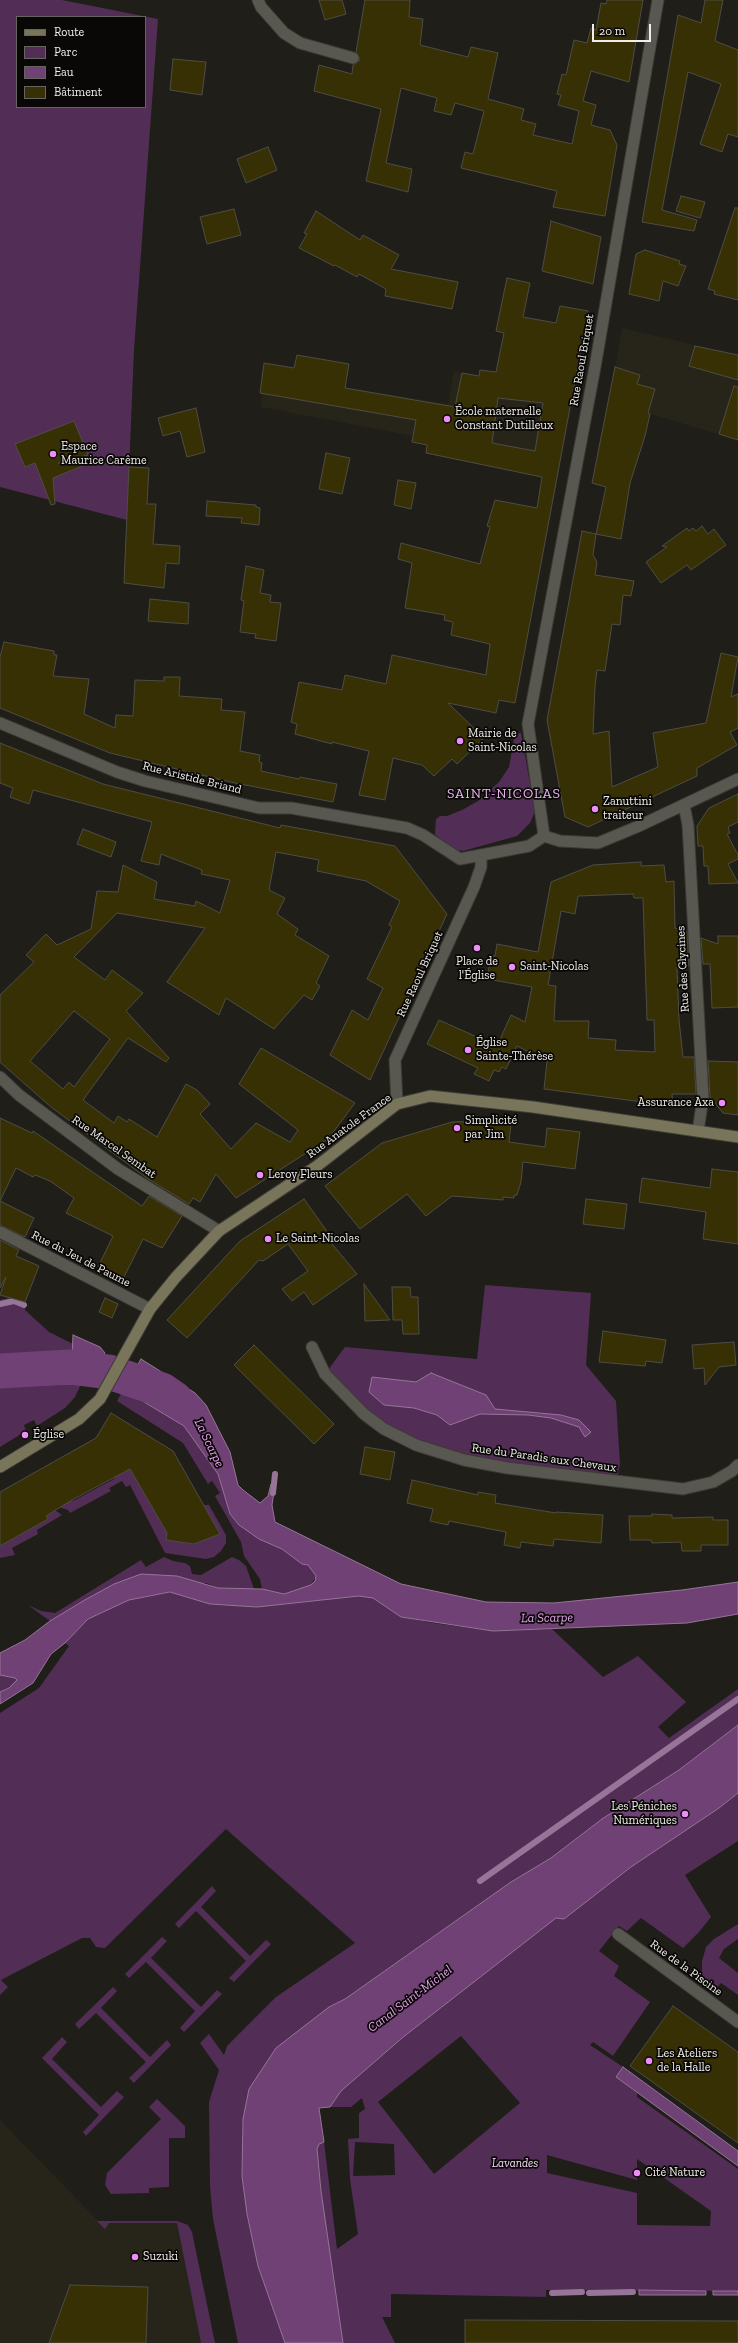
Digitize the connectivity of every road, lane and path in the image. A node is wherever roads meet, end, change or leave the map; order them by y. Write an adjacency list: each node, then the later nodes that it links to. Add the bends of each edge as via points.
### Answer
1 (258, 0): 3 (street, via 284,33 300,43)
2 (658, 0): 7 (street, Rue Raoul Briquet, via 594,375 528,724)
3 (353, 58)
4 (0, 723): 8 (street, Rue Aristide Briand, via 117,772 145,781 259,808 291,808 386,824 423,835 460,859)
5 (738, 778): 6 (street)
6 (684, 805): 7 (street, via 598,843 560,841); 11 (street, Rue des Glycines, via 688,825 703,1098)
7 (544, 836): 8 (street, Rue Aristide Briand, via 529,846)
8 (481, 857): 10 (street, Rue Raoul Briquet, via 481,867 474,887 395,1060)
9 (0, 1077): 13 (street, Rue Marcel Sembat, via 19,1096 118,1168)
10 (397, 1104): 11 (main road, Rue Anatole France, via 430,1096 533,1107); 13 (main road, Rue Anatole France, via 317,1166)
11 (698, 1131): 12 (main road, Rue Anatole France)
12 (738, 1137)
13 (219, 1231): 15 (main road, Rue Anatole France, via 176,1276)
14 (0, 1232): 15 (street, Rue du Jeu de Paume)
15 (150, 1309): 18 (main road, Rue Anatole France, via 100,1399 79,1420)
16 (312, 1347): 17 (street, Rue du Paradis aux Chevaux, via 325,1374 369,1418 384,1429 416,1445 464,1460 514,1469 683,1489 712,1482)
17 (738, 1465)
18 (0, 1467)
19 (618, 1934): 20 (street, Rue de la Piscine)
20 (738, 2022)

